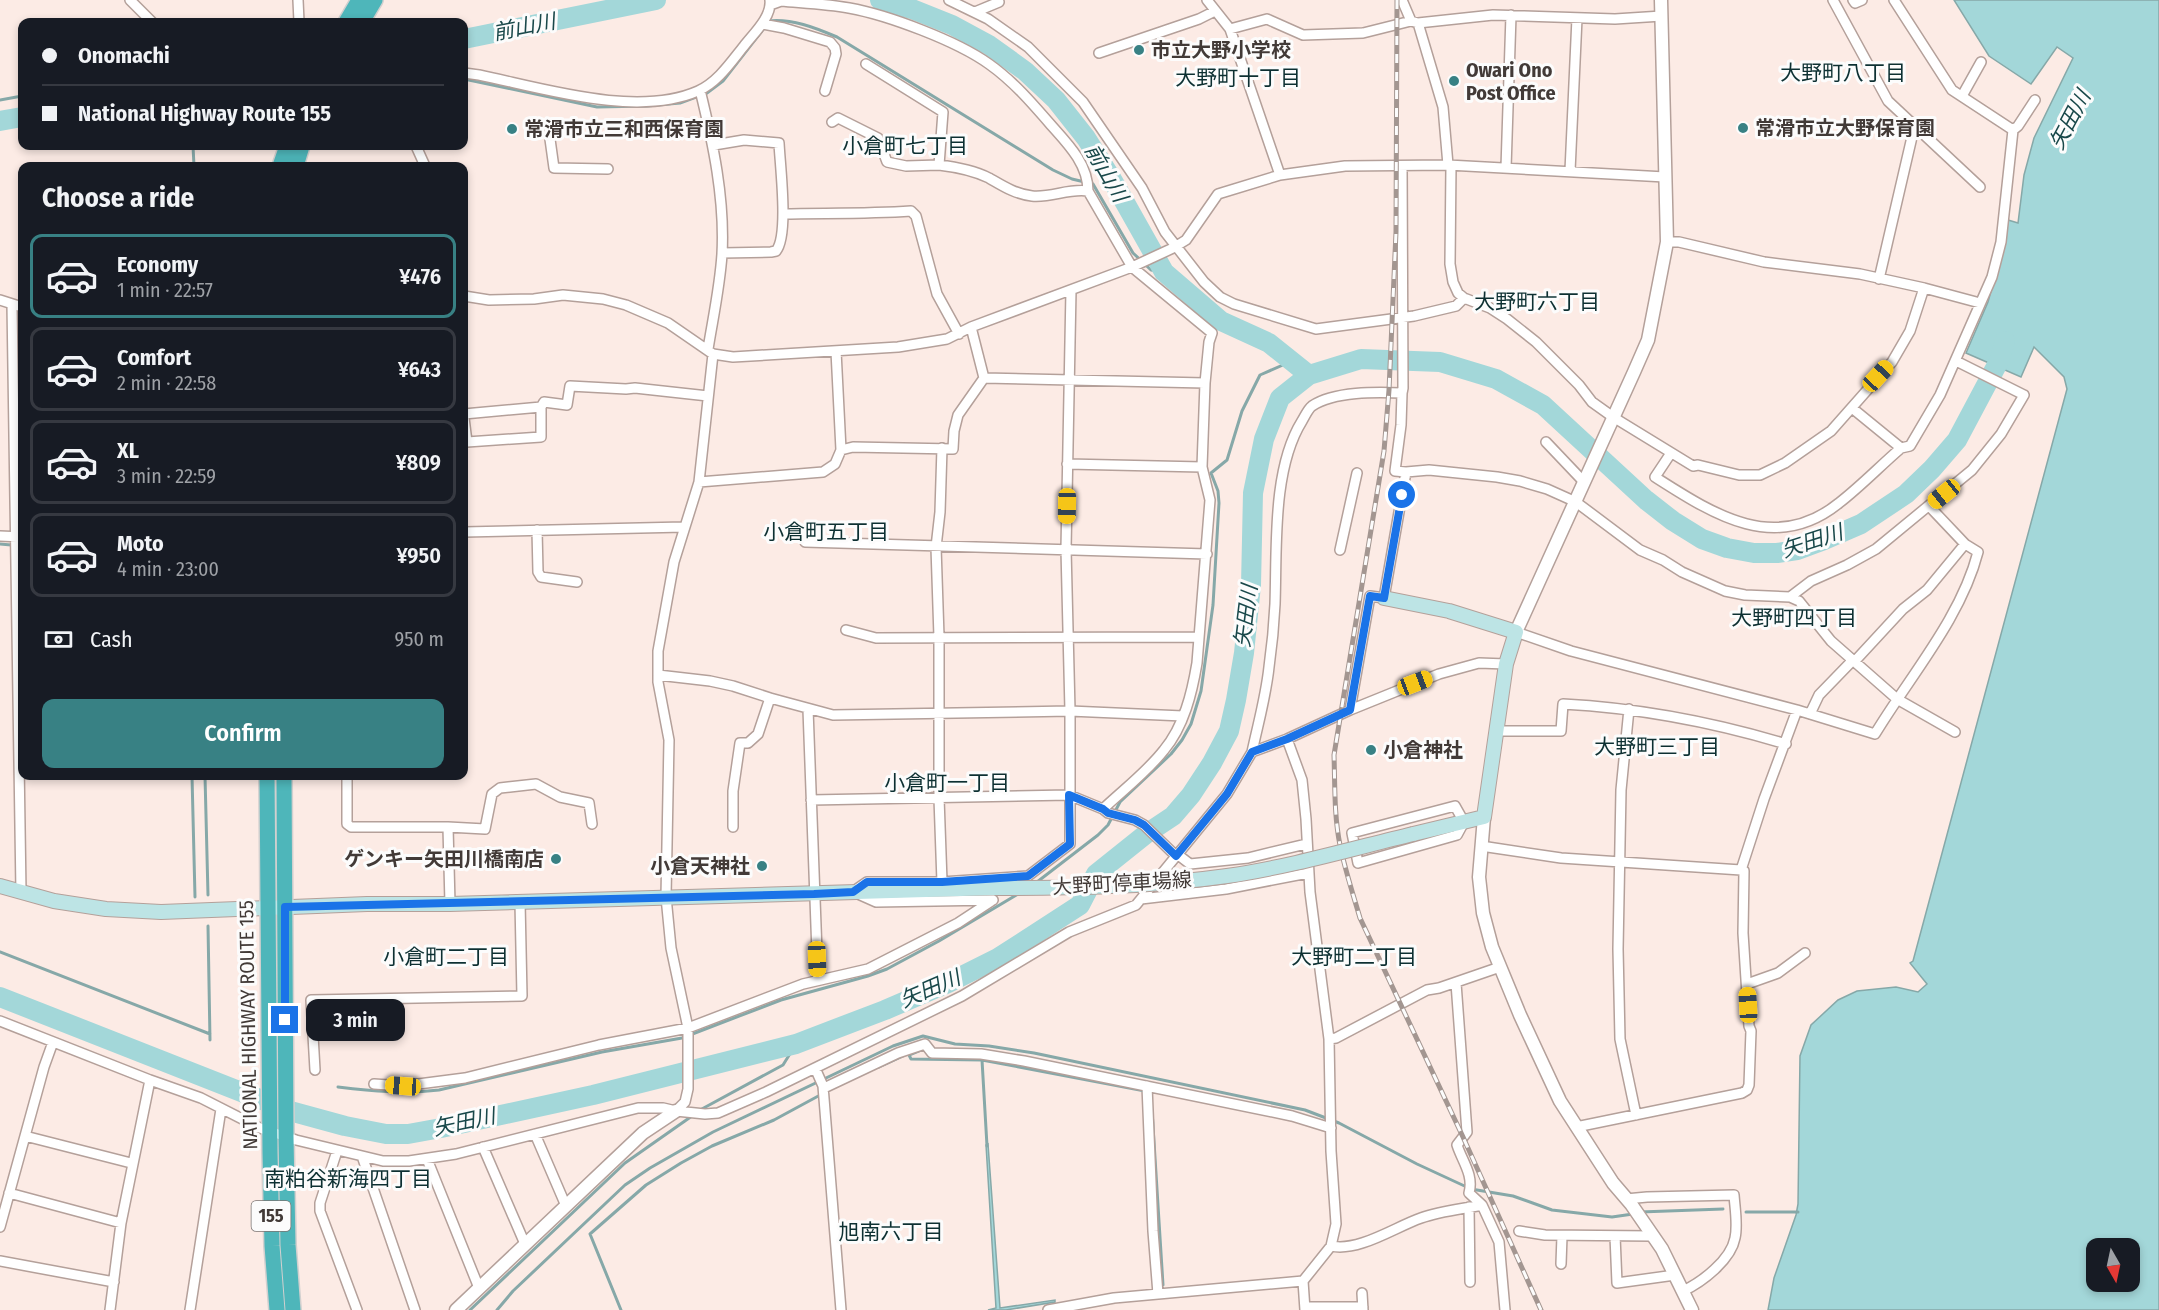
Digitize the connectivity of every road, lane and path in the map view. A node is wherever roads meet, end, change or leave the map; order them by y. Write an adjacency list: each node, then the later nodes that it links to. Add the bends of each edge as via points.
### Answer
1 (130, 0): 19 (street)
2 (298, 0): 20 (street)
3 (359, 0): 21 (highway)
4 (375, 0): 22 (highway)
5 (949, 0): 16 (street)
6 (998, 0): 16 (street)
7 (1207, 0): 15 (street)
8 (1402, 0): 24 (street)
9 (1661, 0): 18 (street)
10 (1833, 0): 36 (street, via 1888,101)
11 (1853, 0): 12 (street)
12 (1863, 0)
13 (1894, 0): 33 (street, via 1952,90)
14 (770, 2): 25 (street); 49 (street, via 850,8 886,18 949,41 989,64 1023,92 1064,140 1084,168)
15 (1215, 11): 26 (street); 27 (street)
16 (975, 12): 52 (street, via 1028,47 1083,102 1142,188)
17 (1511, 15): 23 (street); 24 (street); 43 (street)
18 (1662, 16): 23 (street); 47 (street)
19 (148, 18)
20 (298, 18)
21 (348, 18)
22 (364, 18)
23 (1577, 18): 45 (street)
24 (1414, 22): 26 (street, via 1363,33 1303,35 1267,19); 41 (street, via 1443,108)
25 (762, 24): 31 (street, via 724,72); 32 (street, via 830,42 836,54)
26 (1230, 29): 46 (street)
27 (1099, 53)
28 (1981, 62): 33 (street)
29 (866, 64): 40 (street, via 943,112)
30 (468, 74): 31 (street, via 600,100 672,99)
31 (700, 90): 39 (street)
32 (825, 91)
33 (1962, 96): 37 (street)
34 (2035, 100): 37 (street)
35 (832, 122): 40 (street, via 838,117 878,138 887,162)
36 (1920, 130): 48 (street); 55 (street, via 1912,137)
37 (2013, 130): 61 (street, via 2001,242 1992,278)
38 (549, 132): 44 (street, via 555,168)
39 (714, 145): 50 (street, via 744,140 779,143); 53 (street)
40 (939, 165): 49 (street, via 959,167 1015,193 1047,196)
41 (1449, 165): 42 (street); 43 (street); 59 (street, via 1450,264 1454,287)
42 (1402, 166): 46 (street, via 1345,166); 64 (street)
43 (1506, 168): 45 (street)
44 (608, 170)
45 (1570, 171): 47 (street)
46 (1280, 175): 52 (street, via 1218,194 1186,240)
47 (1665, 177): 51 (street)
48 (1980, 187)
49 (1088, 191): 54 (street)
50 (783, 214): 53 (street, via 780,246 776,251); 66 (street, via 911,211 916,216 937,294)
51 (1667, 242): 55 (street, via 1764,262); 78 (street, via 1648,340)
52 (1175, 247): 54 (street); 64 (street, via 1220,297 1306,327)
53 (722, 254): 68 (street)
54 (1134, 266): 57 (street); 72 (street, via 1212,333)
55 (1879, 279): 56 (street)
56 (1924, 288): 61 (street); 76 (street, via 1910,331 1892,362)
57 (1071, 290): 65 (street); 71 (street)
58 (468, 297): 68 (street, via 534,300 564,295 603,299 668,323)
59 (1464, 298): 64 (street, via 1456,306); 78 (street, via 1490,308 1536,342)
60 (0, 300): 62 (street)
61 (1980, 303): 69 (street, via 1960,346)
62 (12, 304): 63 (street); 92 (street)
63 (18, 306)
64 (1403, 318): 73 (street)
65 (971, 327): 66 (street); 70 (street)
66 (959, 333): 67 (street, via 925,344)
67 (836, 351): 68 (street, via 736,357); 83 (street)
68 (710, 352): 74 (street)
69 (1958, 362): 82 (street, via 1910,446); 93 (street, via 2024,395 2001,434 1972,470)
70 (984, 378): 71 (street); 81 (street, via 958,415 954,449)
71 (1070, 379): 72 (street); 85 (street)
72 (1205, 383): 86 (street)
73 (1402, 393): 87 (street, via 1395,471); 130 (street, via 1355,393 1321,402 1311,406 1299,426 1282,481 1269,667)
74 (708, 396): 75 (street, via 570,386 567,405 544,402); 90 (street)
75 (541, 407): 77 (street); 79 (street, via 541,437)
76 (1852, 408): 82 (street); 84 (street, via 1831,431 1803,452 1761,475 1693,466)
77 (468, 416)
78 (1612, 421): 84 (street); 89 (street)
79 (468, 442)
80 (1546, 442): 89 (street)
81 (942, 448): 83 (street); 101 (street)
82 (1901, 448): 84 (street, via 1838,504 1806,522 1767,529 1724,517 1655,477)
83 (841, 450): 90 (street, via 835,464 823,472)
84 (1671, 453)
85 (1067, 464): 86 (street); 102 (street)
86 (1202, 467): 104 (street, via 1210,500)
87 (1406, 472): 91 (street, via 1440,471 1508,479 1547,489); 107 (street)
88 (1357, 473): 103 (street)
89 (1585, 479): 91 (street)
90 (699, 482): 94 (street)
91 (1576, 502): 106 (street, via 1640,550 1691,576 1725,591); 109 (street)
92 (18, 504)
93 (1929, 506): 100 (street); 106 (street, via 1876,549 1811,581)
94 (684, 527): 95 (street); 115 (street, via 663,617)
95 (537, 530): 96 (street); 105 (street, via 541,577)
96 (468, 532)
97 (0, 536): 98 (street)
98 (18, 537)
99 (805, 542): 101 (street)
100 (1965, 544): 113 (street, via 1927,590); 117 (street, via 1978,552 1972,576 1946,625)
101 (936, 547): 102 (street); 110 (street)
102 (1066, 549): 104 (street); 112 (street)
103 (1340, 550)
104 (1207, 554): 111 (street)
105 (577, 582)
106 (1790, 597): 113 (street, via 1799,601)
107 (1384, 598): 109 (main road, via 1449,611); 120 (street, via 1370,596)
108 (846, 630): 110 (street, via 876,638)
109 (1516, 632): 114 (main road); 121 (street, via 1571,651)
110 (939, 637): 112 (street); 123 (street)
111 (1198, 637): 112 (street); 125 (street, via 1192,689)
112 (1068, 638): 122 (street)
113 (1853, 661): 117 (street); 124 (street, via 1819,695)
114 (1506, 664): 120 (street, via 1479,663 1439,674); 126 (main road)
115 (658, 675): 116 (street, via 710,681); 155 (street, via 669,740)
116 (770, 698): 118 (street); 143 (street, via 758,734 748,743 740,743 733,791)
117 (1897, 699): 124 (street, via 1875,734); 127 (street)
118 (808, 709): 123 (street, via 833,715); 137 (street)
119 (1629, 709): 126 (street, via 1563,704 1561,730); 129 (street); 147 (street, via 1622,766)
120 (1350, 710): 128 (street)
121 (1797, 710): 124 (street); 129 (street)
122 (1070, 711): 123 (street); 125 (street); 135 (street)
123 (939, 714): 136 (street)
124 (1810, 714)
125 (1183, 716): 138 (street, via 1164,750)
126 (1496, 731): 139 (main road)
127 (1955, 732)
128 (1287, 739): 130 (street); 144 (street, via 1302,780)
129 (1786, 744): 148 (street)
130 (1252, 752): 146 (street, via 1227,794)
131 (20, 780): 152 (street)
132 (267, 780): 160 (highway, NATIONAL HIGHWAY ROUTE 155 / 155)
133 (284, 780): 159 (highway, NATIONAL HIGHWAY ROUTE 155 / 155)
134 (347, 780): 142 (street, via 347,824 351,827)
135 (1069, 795): 136 (street); 138 (street); 150 (street, via 1070,844 1028,876)
136 (939, 798): 137 (street); 150 (street)
137 (811, 800): 154 (street)
138 (1103, 809): 146 (street, via 1144,825)
139 (1484, 816): 140 (main road, 大野町停車場線); 145 (street)
140 (1464, 822): 140 (street, via 1457,835 1358,863 1352,833 1455,806); 153 (main road, 大野町停車場線, bridge, via 1227,876 1125,885)
141 (592, 824): 142 (street, via 589,803 560,797 536,784 500,788 492,794 485,829)
142 (448, 827): 158 (street)
143 (734, 827)
144 (1306, 844): 146 (street, via 1248,858 1190,864); 149 (street)
145 (1481, 846): 147 (street); 162 (street, via 1483,913)
146 (1174, 854): 156 (street)
147 (1619, 863): 148 (street); 178 (street, via 1620,1039)
148 (1741, 870): 165 (street)
149 (1308, 873): 156 (street, via 1226,889); 168 (street)
150 (942, 882): 153 (street, via 867,882)
151 (0, 886): 152 (main road, 大野町停車場線)
152 (21, 892): 160 (main road, 大野町停車場線, via 106,909 161,912)
153 (853, 892): 154 (main road, 大野町停車場線); 163 (street, via 876,902 993,900 958,923 868,969)
154 (814, 894): 155 (main road, 大野町停車場線); 163 (street)
155 (666, 897): 157 (main road, 大野町停車場線); 167 (street, via 671,948)
156 (1142, 898): 171 (street, via 1136,905 1069,932 962,996 881,1034)
157 (520, 902): 158 (main road, 大野町停車場線); 170 (street, via 522,996 311,1000)
158 (450, 904): 159 (main road, 大野町停車場線)
159 (285, 907): 160 (main road, 大野町停車場線); 182 (highway, NATIONAL HIGHWAY ROUTE 155 / 155)
160 (267, 908): 180 (highway, NATIONAL HIGHWAY ROUTE 155 / 155)
161 (1805, 953): 165 (street, via 1778,973)
162 (1500, 967): 164 (street); 181 (street, via 1560,1101)
163 (818, 980): 167 (street)
164 (1456, 983): 168 (street, via 1427,990); 192 (street, via 1467,1132 1457,1145 1467,1168 1470,1189)
165 (1747, 984): 178 (street, via 1751,1031 1747,1090)
166 (0, 1021): 169 (street)
167 (687, 1030): 173 (street, via 599,1045 465,1078 403,1086); 177 (street, via 688,1089 685,1102)
168 (1329, 1039): 179 (street)
169 (53, 1042): 172 (street); 184 (street)
170 (315, 1070)
171 (817, 1071): 175 (street); 177 (street, via 718,1113)
172 (150, 1080): 176 (street); 189 (street)
173 (374, 1084)
174 (1147, 1086): 175 (street, via 981,1054 932,1053 925,1044); 179 (street); 212 (street)
175 (824, 1087): 222 (street)
176 (221, 1109): 180 (street); 216 (street)
177 (676, 1111): 183 (street, via 638,1108); 193 (street, via 643,1133)
178 (1636, 1115): 181 (street)
179 (1331, 1122): 202 (street, via 1336,1224)
180 (270, 1127): 182 (street); 217 (highway, NATIONAL HIGHWAY ROUTE 155 / 155)
181 (1576, 1127): 191 (street)
182 (286, 1132): 186 (street); 218 (highway, NATIONAL HIGHWAY ROUTE 155 / 155)
183 (535, 1134): 185 (street); 193 (street)
184 (26, 1136): 189 (street); 190 (street)
185 (483, 1147): 188 (street); 201 (street)
186 (337, 1151): 187 (street); 219 (street, via 320,1211)
187 (362, 1156): 188 (street, via 395,1162); 220 (street)
188 (427, 1159): 209 (street)
189 (131, 1163): 195 (street)
190 (9, 1193): 195 (street); 196 (street)
191 (1629, 1202): 198 (street); 210 (street, via 1647,1197 1734,1195 1735,1240 1721,1263)
192 (1482, 1205): 194 (street); 224 (street, via 1500,1242)
193 (566, 1206): 201 (street)
194 (1469, 1208): 202 (street, via 1422,1217 1366,1242); 208 (street)
195 (121, 1223): 207 (street)
196 (0, 1227)
197 (1519, 1231): 199 (street)
198 (1649, 1231): 200 (street); 205 (street)
199 (1562, 1236): 200 (street); 204 (street)
200 (1615, 1236): 205 (street, via 1617,1283)
201 (525, 1244): 209 (street)
202 (1331, 1246): 206 (street)
203 (0, 1261): 207 (street)
204 (1561, 1264)
205 (1675, 1275): 210 (street)
206 (1303, 1281): 212 (street); 213 (street)
207 (114, 1282): 215 (street)
208 (1470, 1282)
209 (479, 1288): 221 (street)
210 (1683, 1292): 225 (street)
211 (1362, 1293): 214 (street)
212 (1158, 1294): 223 (street)
213 (1305, 1308): 214 (street)
214 (1363, 1308)
215 (110, 1310)
216 (190, 1310)
217 (276, 1310)
218 (293, 1310)
219 (357, 1310)
220 (415, 1310)
221 (456, 1310)
222 (841, 1310)
223 (1048, 1310)
224 (1505, 1310)
225 (1692, 1310)

